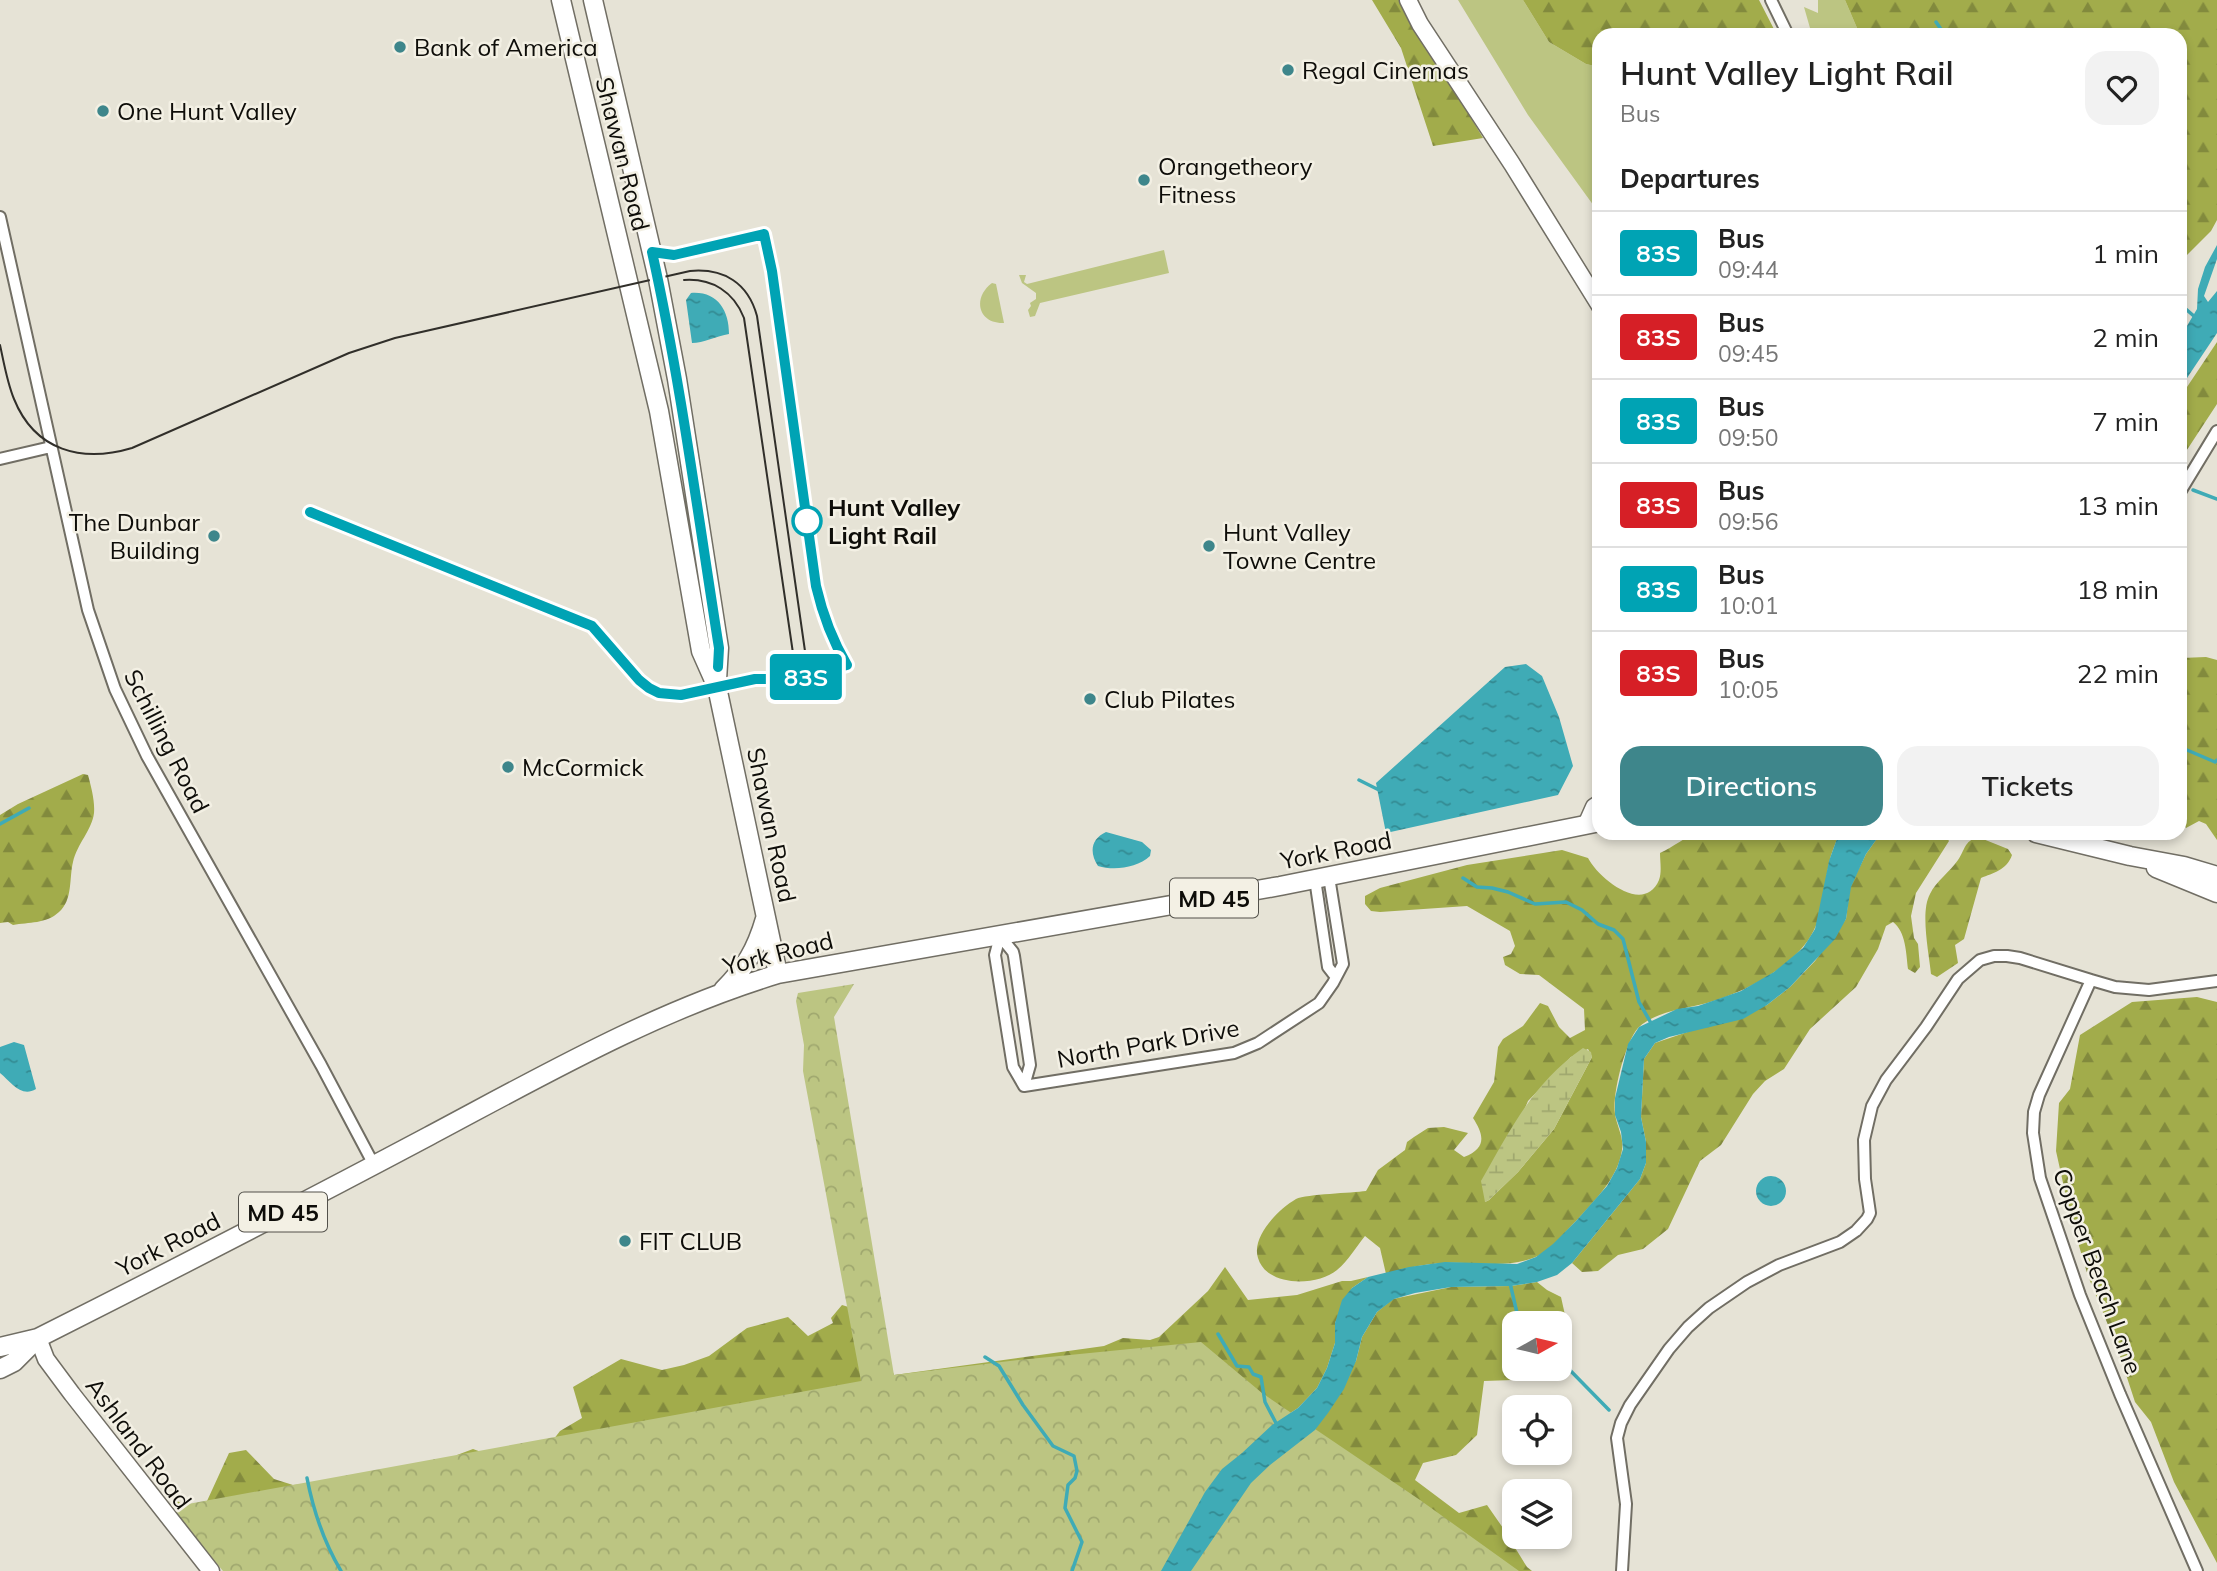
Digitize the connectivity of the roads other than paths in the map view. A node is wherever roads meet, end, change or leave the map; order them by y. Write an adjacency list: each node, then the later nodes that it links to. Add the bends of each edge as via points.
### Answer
1 (561, 0): 12 (main road, Shawan Road)
2 (593, 0): 11 (main road, Shawan Road, via 658,279)
3 (1408, 0): 7 (main road)
4 (1771, 0): 5 (street)
5 (1785, 28)
6 (0, 216): 9 (street, Schilling Road)
7 (1592, 293)
8 (2217, 431): 13 (street)
9 (51, 447): 10 (street); 28 (street, Schilling Road, via 88,610 125,712)
10 (0, 459)
11 (690, 462): 12 (main road); 14 (main road, Shawan Road, via 719,648)
12 (669, 464): 14 (main road, Shawan Road, via 701,651)
13 (2187, 480)
14 (717, 687): 21 (main road, Shawan Road)
15 (1592, 824): 19 (main road, York Road / MD 45)
16 (2065, 840): 17 (main road)
17 (2130, 856): 18 (main road); 20 (main road)
18 (2217, 876)
19 (1322, 878): 22 (main road, York Road / MD 45); 27 (street, North Park Drive, via 1328,967 1335,976 1319,1003 1241,1051)
20 (2217, 893)
21 (766, 916): 23 (main road, Shawan Road); 26 (main road, via 753,954)
22 (1000, 936): 23 (main road, York Road / MD 45); 27 (street, via 995,955 1013,1067); 27 (street, North Park Drive, via 1014,957 1030,1065)
23 (778, 974): 26 (main road, York Road / MD 45)
24 (2091, 980): 25 (street, via 2148,990); 33 (street, via 2007,956 1980,960 1958,979 1872,1106 1864,1140 1867,1219 1840,1242 1779,1265 1709,1308 1669,1349 1630,1405 1618,1438 1626,1504); 34 (street, Copper Beach Lane, via 2039,1095 2034,1112 2035,1153 2080,1295)
25 (2215, 984)
26 (722, 991): 28 (main road, York Road / MD 45, via 595,1049)
27 (1024, 1086)
28 (374, 1165): 29 (main road, York Road / MD 45)
29 (38, 1338): 30 (main road, York Road / MD 45); 31 (main road, York Road / MD 45); 32 (main road, Ashland Road, via 46,1359)
30 (0, 1347)
31 (0, 1369)
32 (211, 1571)
33 (1622, 1571)
34 (2197, 1571)

